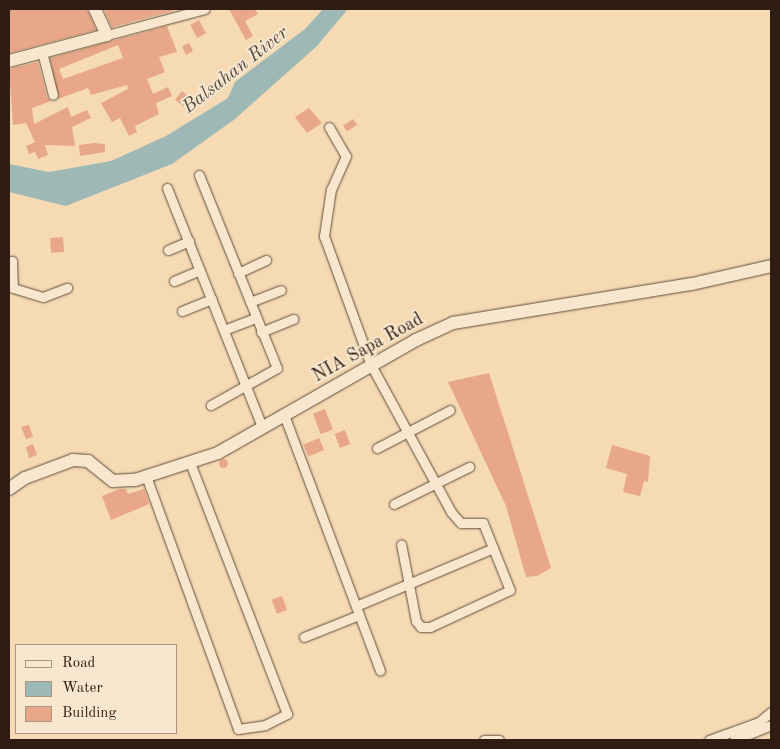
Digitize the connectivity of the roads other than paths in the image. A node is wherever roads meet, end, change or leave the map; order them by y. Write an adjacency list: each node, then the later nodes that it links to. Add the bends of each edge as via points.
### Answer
1 (94, 9): 3 (street)
2 (205, 9): 3 (street)
3 (107, 35): 4 (street)
4 (42, 52): 5 (street); 6 (street)
5 (9, 61)
6 (53, 94)
7 (329, 127): 27 (street, via 346,156 331,190 324,236)
8 (198, 175): 16 (street)
9 (167, 188): 10 (street)
10 (189, 241): 11 (street); 15 (street)
11 (168, 250)
12 (266, 260): 16 (street)
13 (9, 261): 18 (street, via 12,262 14,288 43,297)
14 (771, 266): 27 (street, NIA Sapa Road, via 692,284 454,323)
15 (200, 270): 17 (street); 20 (street)
16 (238, 273): 21 (street)
17 (174, 280)
18 (68, 288)
19 (281, 290): 21 (street)
20 (212, 299): 22 (street); 25 (street)
21 (250, 302): 23 (street)
22 (182, 311)
23 (256, 318): 25 (street); 26 (street)
24 (293, 319): 26 (street)
25 (224, 330): 28 (street)
26 (261, 332): 28 (street, via 277,368)
27 (371, 365): 31 (street, NIA Sapa Road); 33 (street)
28 (246, 385): 29 (street); 32 (street)
29 (211, 405)
30 (450, 410): 33 (street)
31 (284, 415): 32 (street, NIA Sapa Road); 44 (street)
32 (262, 427): 35 (street, NIA Sapa Road, via 218,453)
33 (407, 432): 34 (street); 38 (street)
34 (377, 448)
35 (190, 462): 37 (street, NIA Sapa Road); 37 (street, via 287,714 265,724 238,729)
36 (469, 467): 38 (street)
37 (146, 476): 39 (street, NIA Sapa Road, via 113,481 88,461 73,460 25,478)
38 (437, 484): 40 (street); 42 (street, via 451,512 461,523 482,523)
39 (9, 489)
40 (394, 504)
41 (401, 544): 43 (street)
42 (493, 548): 43 (street); 43 (street, via 510,590 430,627 417,625)
43 (408, 583): 44 (street)
44 (356, 606): 45 (street)
45 (359, 615): 46 (street); 47 (street)
46 (304, 637)
47 (380, 670)
48 (771, 712): 52 (street, via 759,722)
49 (771, 725): 53 (street)
50 (484, 740): 51 (street)
51 (500, 740)
52 (709, 740)
53 (734, 740)

